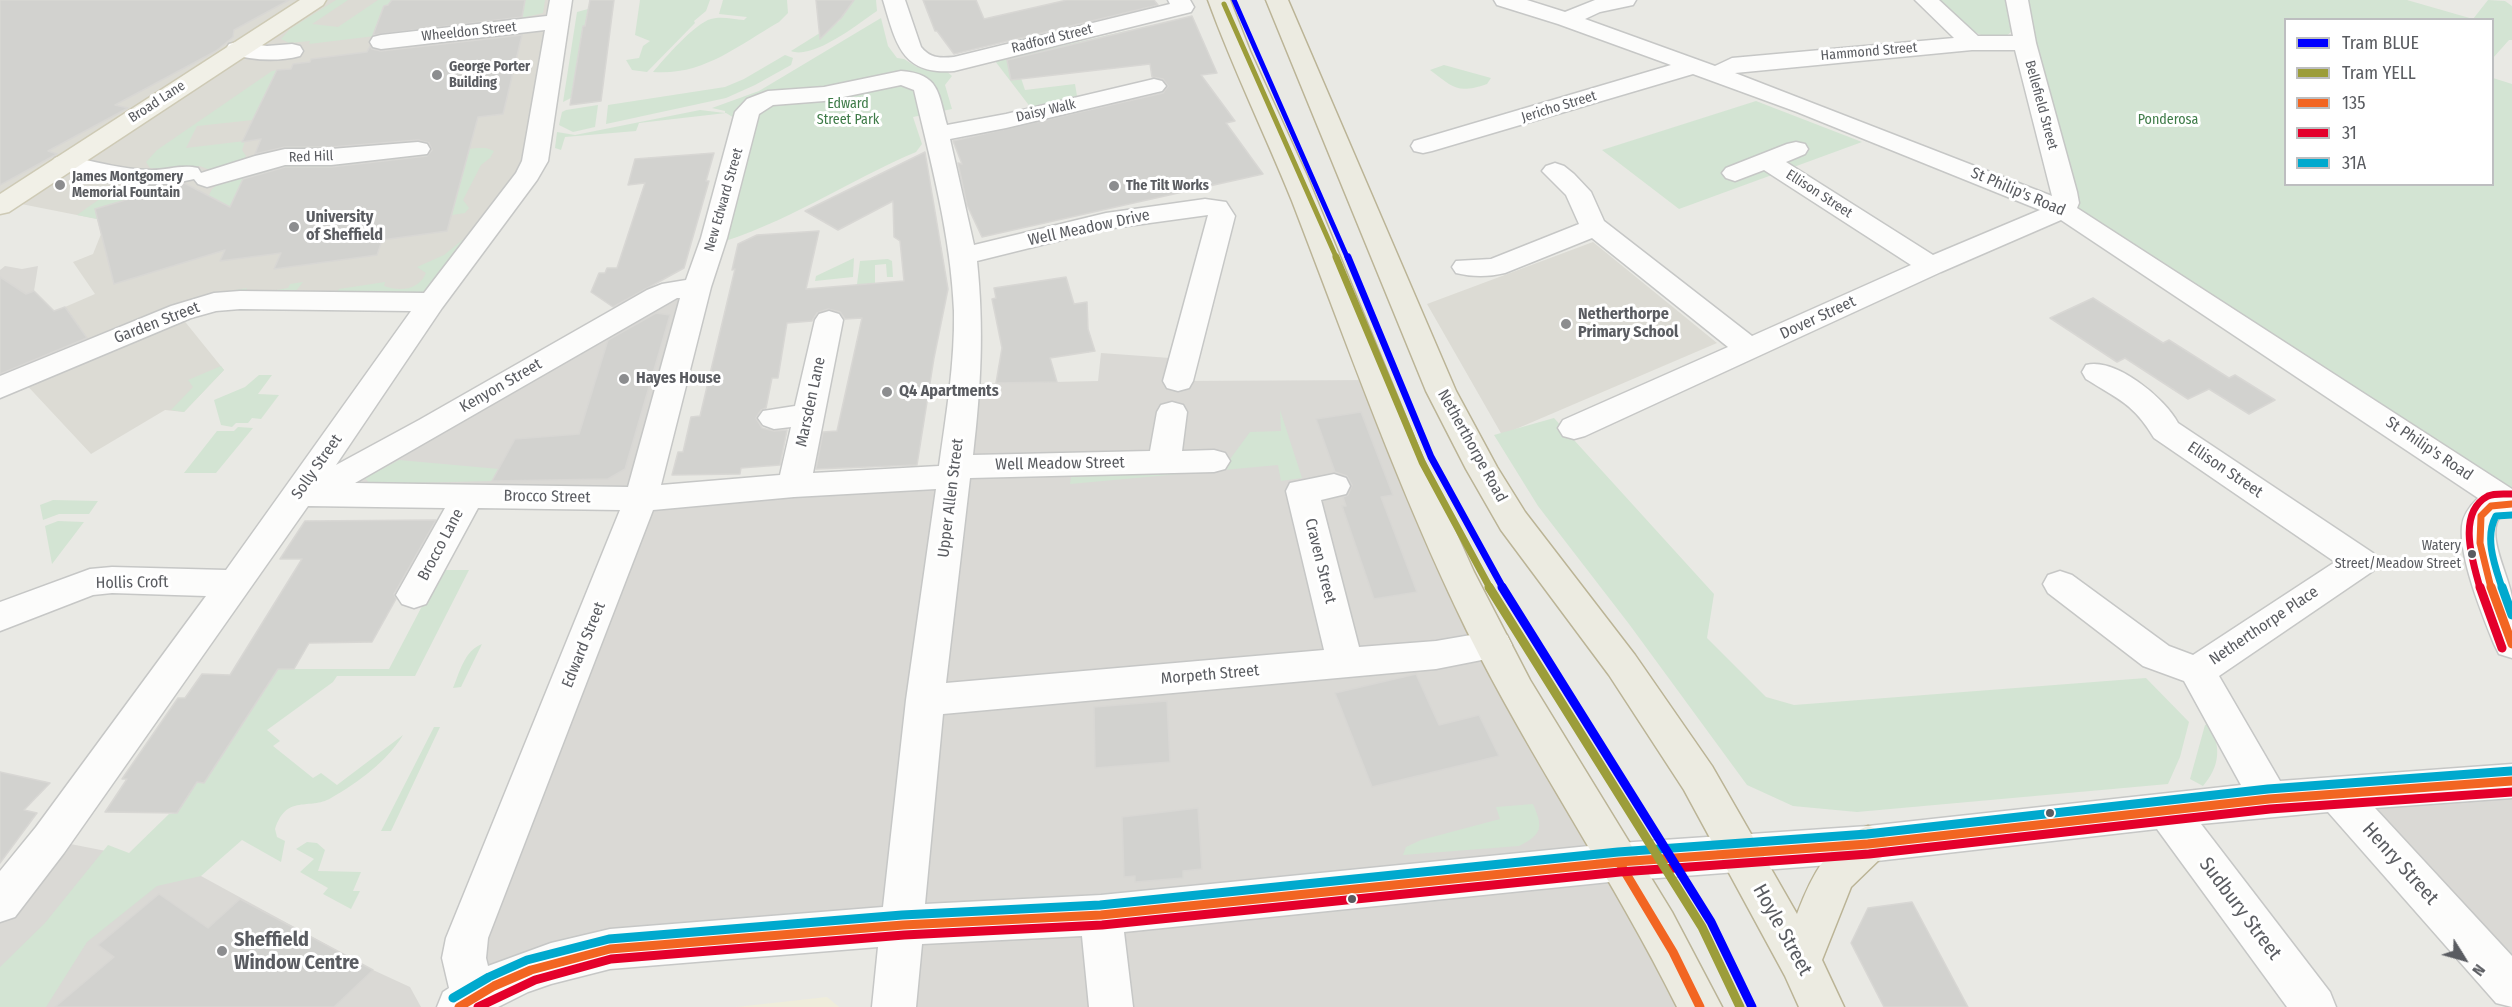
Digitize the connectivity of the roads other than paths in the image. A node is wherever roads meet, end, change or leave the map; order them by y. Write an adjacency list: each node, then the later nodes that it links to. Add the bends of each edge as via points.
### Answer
1 (315, 0): 15 (main road, Broad Lane)
2 (894, 0): 17 (street, Upper Allen Street)
3 (1179, 0): 17 (street, Radford Street, via 1183,7 951,65)
4 (1219, 0): 60 (highway, via 1307,206 1402,448)
5 (1277, 0): 69 (highway, Netherthorpe Road, via 1441,391 1478,460 1513,521 1654,711)
6 (1505, 0): 11 (street, St Philip's Road)
7 (1625, 0): 11 (street, via 1578,11)
8 (1926, 0): 13 (street)
9 (2017, 0): 14 (street, Bellefield Street)
10 (559, 11): 12 (street, Wheeldon Street); 35 (street, Solly Street, via 531,168)
11 (1566, 19): 18 (street, St Philip's Road)
12 (381, 42)
13 (1972, 43): 14 (street, Hammond Street); 18 (street, Hammond Street)
14 (2025, 43): 29 (street, Bellefield Street, via 2064,192)
15 (237, 49): 16 (street); 25 (main road, Broad Lane)
16 (292, 51)
17 (914, 68): 20 (street, Upper Allen Street, via 925,87); 34 (street, New Edward Street, via 894,79 824,94 781,95 762,100 747,112)
18 (1706, 70): 21 (street, Jericho Street); 29 (street, St Philip's Road)
19 (1154, 86): 20 (street, Daisy Walk, via 1006,121)
20 (935, 123): 31 (street, Upper Allen Street)
21 (1423, 146)
22 (418, 149): 25 (street, Red Hill, via 285,157 198,176 154,178)
23 (1796, 149): 24 (street, Ellison Street)
24 (1767, 161): 27 (street, Ellison Street); 32 (street, Ellison Street)
25 (64, 163): 28 (main road, Broad Lane)
26 (1555, 171): 30 (street, via 1573,186 1581,198 1585,217)
27 (1735, 174)
28 (0, 206)
29 (2063, 210): 32 (street, Dover Street); 53 (street, St Philip's Road)
30 (1595, 227): 33 (street, via 1495,267); 37 (street)
31 (963, 256): 39 (street, Well Meadow Drive, via 1106,221 1217,208 1222,216); 47 (street, Upper Allen Street, via 968,312 966,384)
32 (1931, 266): 37 (street, Dover Street)
33 (1466, 267)
34 (697, 287): 50 (street, Kenyon Street, via 657,296 430,428); 52 (street, Edward Street)
35 (432, 302): 40 (street, Garden Street, via 214,302 181,312); 50 (street, Solly Street)
36 (829, 320): 42 (street, Marsden Lane)
37 (1750, 349): 44 (street, Dover Street)
38 (2097, 372): 54 (street, Ellison Street, via 2147,404 2161,418 2165,430)
39 (1178, 381)
40 (0, 388)
41 (1172, 412): 46 (street)
42 (809, 415): 43 (street); 48 (street, Marsden Lane)
43 (774, 418)
44 (1574, 428)
45 (1215, 461): 46 (street, Well Meadow Street)
46 (1164, 462): 47 (street, Well Meadow Street)
47 (955, 472): 48 (street, Well Meadow Street); 63 (street, Upper Allen Street)
48 (794, 485): 52 (street, Brocco Street)
49 (1334, 486): 61 (street, Craven Street, via 1302,491)
50 (304, 494): 51 (street, Brocco Street); 55 (street, Solly Street)
51 (468, 495): 52 (street, Brocco Street); 57 (street, Brocco Lane)
52 (641, 499): 76 (street, Edward Street, via 467,938)
53 (2511, 504): 59 (street, via 2491,506 2481,517 2478,532 2496,603)
54 (2361, 562): 62 (street, Netherthorpe Place)
55 (234, 584): 58 (street, Hollis Croft, via 90,582); 71 (street, Solly Street, via 50,840)
56 (2060, 584): 62 (street, Netherthorpe Place, via 2156,656)
57 (414, 596)
58 (0, 617)
59 (2512, 644)
60 (1494, 645): 61 (street, Morpeth Street); 70 (highway)
61 (1345, 663): 63 (street, Morpeth Street)
62 (2197, 671): 66 (street, Netherthorpe Place)
63 (925, 700): 73 (street, Upper Allen Street)
64 (2512, 781): 65 (street)
65 (2336, 793): 66 (street); 75 (street, Henry Street)
66 (2269, 799): 67 (street)
67 (2167, 811): 68 (street); 81 (street, Sudbury Street)
68 (1869, 844): 69 (street); 74 (highway, via 1836,874)
69 (1740, 853): 70 (street); 74 (highway, Hoyle Street)
70 (1619, 862): 72 (street); 79 (highway, via 1673,952)
71 (0, 903)
72 (1101, 915): 73 (street); 78 (street)
73 (903, 925): 76 (street, via 610,949 574,956 492,985); 77 (street, Upper Allen Street)
74 (1800, 960): 80 (highway, Hoyle Street)
75 (2512, 987)
76 (466, 1002)
77 (894, 1007)
78 (1111, 1007)
79 (1700, 1007)
80 (1822, 1007)
81 (2314, 1007)

